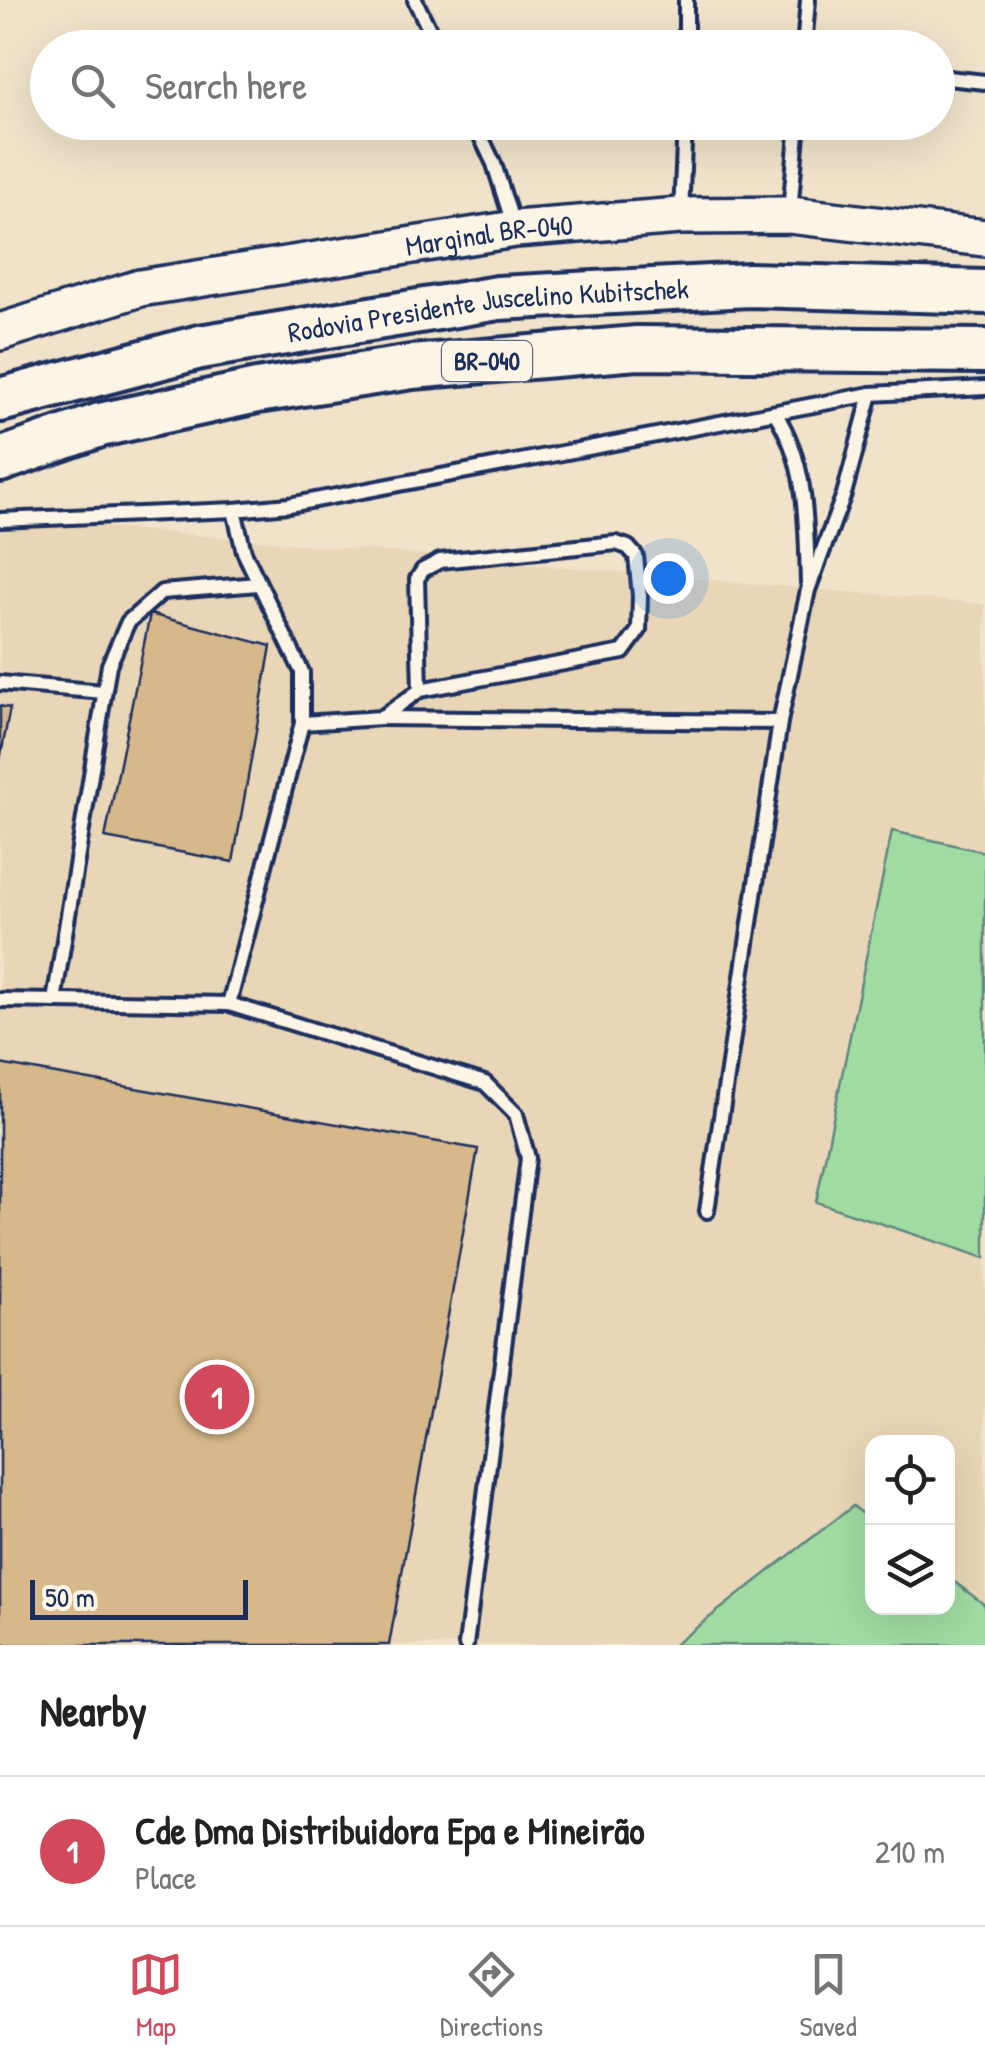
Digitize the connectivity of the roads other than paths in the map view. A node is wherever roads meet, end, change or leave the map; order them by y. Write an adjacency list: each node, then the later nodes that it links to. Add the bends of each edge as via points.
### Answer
1 (415, 0): 4 (lane)
2 (686, 0): 5 (lane)
3 (808, 0): 6 (lane)
4 (429, 30)
5 (686, 30)
6 (806, 30)
7 (955, 79): 8 (lane)
8 (985, 82)
9 (483, 140): 14 (lane)
10 (684, 140): 13 (lane)
11 (796, 140): 12 (lane)
12 (790, 215): 13 (main road, Marginal BR-040); 15 (main road, Marginal BR-040)
13 (680, 216): 14 (main road, Marginal BR-040)
14 (515, 229): 17 (main road, Marginal BR-040, via 140,288)
15 (985, 238)
16 (985, 292): 21 (highway, Rodovia Presidente Juscelino Kubitschek / BR-040, via 749,285 498,298 200,347)
17 (0, 332)
18 (985, 351): 23 (highway, Rodovia Presidente Juscelino Kubitschek / BR-040, via 638,348 412,367 257,391 100,426)
19 (985, 388): 20 (lane)
20 (871, 394): 22 (lane); 27 (lane)
21 (0, 400)
22 (775, 413): 24 (lane); 27 (lane, via 806,497)
23 (0, 460)
24 (234, 510): 25 (lane); 26 (lane)
25 (0, 520)
26 (258, 584): 30 (lane, via 162,592 128,622); 33 (lane, via 302,672)
27 (808, 590): 32 (lane)
28 (0, 683): 30 (lane)
29 (420, 690): 29 (lane, via 622,652 639,630 636,556 616,543 440,561 424,570 417,579); 31 (lane)
30 (104, 692): 35 (lane)
31 (382, 718): 32 (lane); 33 (lane)
32 (780, 722): 37 (lane)
33 (302, 723): 36 (lane)
34 (0, 1000): 35 (lane)
35 (54, 1001): 36 (lane)
36 (229, 1004): 38 (lane, via 485,1083 516,1114 528,1158)
37 (707, 1211)
38 (466, 1645)

